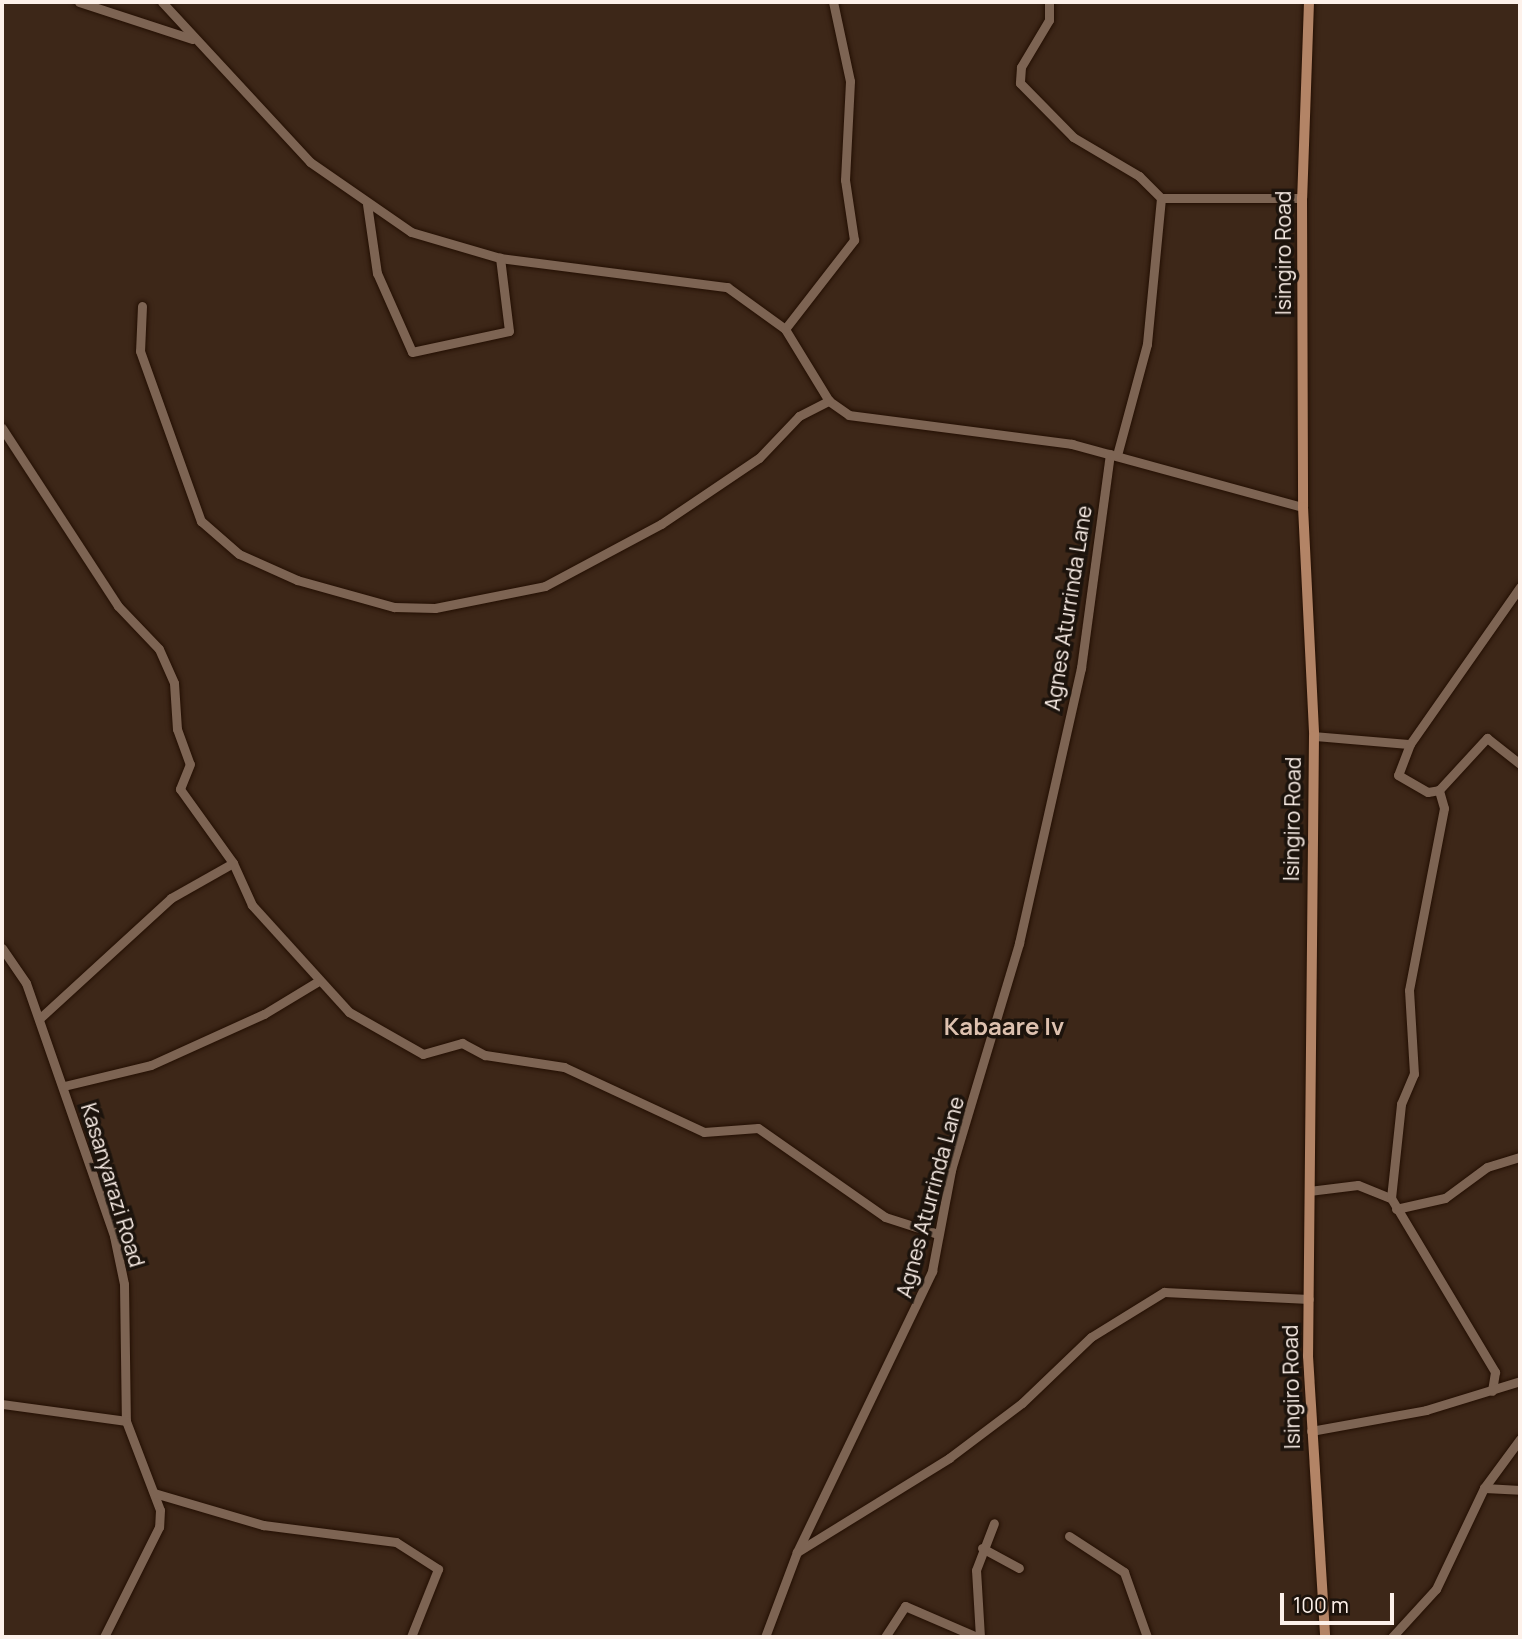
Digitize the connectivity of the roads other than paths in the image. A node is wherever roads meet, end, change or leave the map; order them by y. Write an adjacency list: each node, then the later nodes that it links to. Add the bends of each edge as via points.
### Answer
1 (79, 2): 6 (street)
2 (162, 2): 6 (street)
3 (833, 2): 12 (street, via 850,81 845,180 854,240)
4 (1049, 2): 7 (street, via 1049,20 1021,67 1020,83 1063,129 1139,176)
5 (1312, 4): 8 (main road, Isingiro Road)
6 (194, 39): 9 (street, via 310,162)
7 (1161, 198): 8 (street); 15 (street, Agnes Aturrinda Lane, via 1147,344)
8 (1302, 198): 16 (main road, Isingiro Road)
9 (367, 204): 10 (street, via 411,232); 10 (street, via 377,273 412,352 509,331)
10 (499, 258): 12 (street, via 727,287)
11 (142, 306): 13 (street, via 140,351 201,520 240,554 297,580 394,607 435,608 545,586 661,524 759,458 800,416)
12 (785, 329): 13 (street)
13 (828, 401): 15 (street, via 849,415 877,422 1026,437)
14 (2, 428): 22 (street, via 118,606 159,649 174,682 177,729 190,764 180,789)
15 (1113, 454): 16 (street); 31 (street, Agnes Aturrinda Lane, via 1081,668 1020,943)
16 (1303, 508): 18 (main road, Isingiro Road)
17 (1520, 587): 19 (street)
18 (1314, 736): 19 (street); 28 (main road, Isingiro Road)
19 (1410, 744): 21 (street, via 1398,775 1428,792)
20 (1520, 764): 21 (street, via 1487,738)
21 (1439, 790): 29 (street, via 1444,808 1409,990 1413,1074 1401,1104)
22 (233, 863): 24 (street, via 251,905); 25 (street, via 171,898)
23 (2, 948): 25 (street, Kasanyarazi Road, via 26,983)
24 (317, 982): 26 (street, via 264,1014 151,1065); 31 (street, via 349,1012 424,1054 462,1043 485,1055 564,1067 704,1132 758,1128 885,1217)
25 (39, 1020): 26 (street, Kasanyarazi Road)
26 (64, 1086): 36 (street, Kasanyarazi Road, via 124,1284)
27 (1520, 1157): 30 (street, via 1487,1167 1445,1198)
28 (1309, 1191): 29 (street, via 1358,1185); 32 (main road, Isingiro Road)
29 (1391, 1198): 30 (street)
30 (1396, 1209): 34 (street, via 1495,1372)
31 (938, 1234): 45 (street, Agnes Aturrinda Lane, via 922,1301)
32 (1309, 1298): 37 (main road, Isingiro Road); 45 (street, via 1164,1292 1091,1337 1022,1403 948,1458)
33 (1520, 1381): 34 (street)
34 (1492, 1391): 37 (street, via 1426,1410)
35 (2, 1404): 36 (street)
36 (127, 1421): 41 (street, Kasanyarazi Road)
37 (1311, 1431): 53 (main road, Isingiro Road)
38 (1520, 1439): 39 (street)
39 (1484, 1488): 40 (street); 54 (street, via 1436,1589)
40 (1520, 1490)
41 (154, 1493): 47 (street, Kasanyarazi Road, via 159,1527); 48 (street, via 263,1525 396,1542 438,1569)
42 (994, 1523): 44 (street)
43 (1069, 1536): 52 (street, via 1125,1572)
44 (982, 1548): 46 (street); 51 (street, via 976,1570)
45 (797, 1552): 49 (street, Agnes Aturrinda Lane)
46 (1019, 1568)
47 (104, 1637)
48 (411, 1637)
49 (765, 1637)
50 (885, 1637): 51 (street, via 905,1606)
51 (978, 1637)
52 (1147, 1637)
53 (1325, 1637)
54 (1392, 1637)

